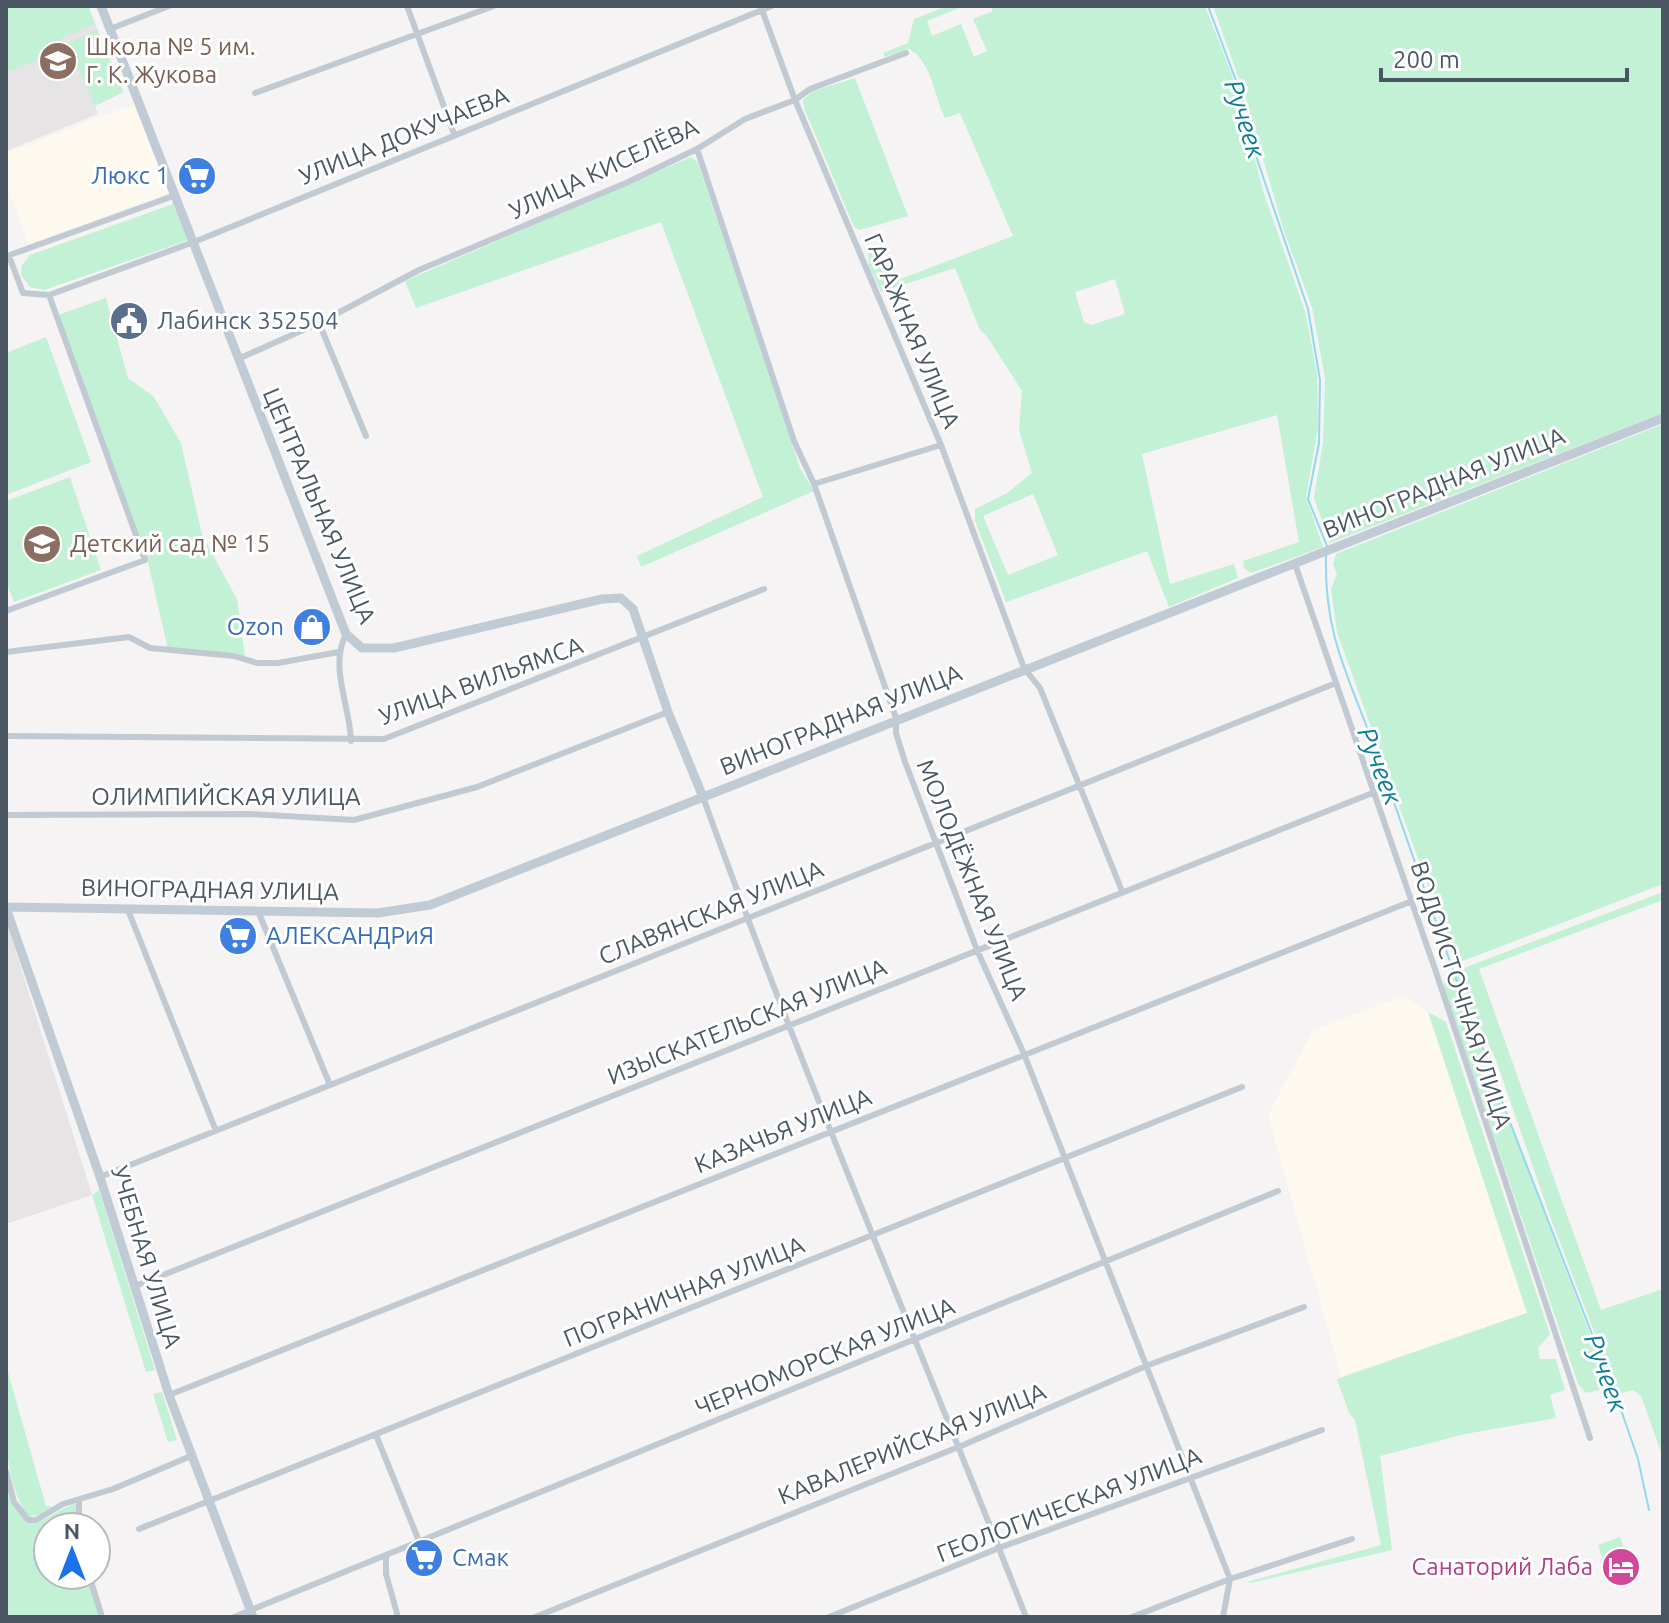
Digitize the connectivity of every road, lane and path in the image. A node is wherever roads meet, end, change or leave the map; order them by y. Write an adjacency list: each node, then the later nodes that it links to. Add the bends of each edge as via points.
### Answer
1 (101, 6): 7 (street, ЦЕНТРАЛЬНАЯ УЛИЦА)
2 (169, 6): 7 (street)
3 (407, 6): 8 (street)
4 (494, 6): 8 (street)
5 (772, 6): 6 (street, УЛИЦА ДОКУЧАЕВА)
6 (762, 10): 11 (street, ГАРАЖНАЯ УЛИЦА); 12 (street, УЛИЦА ДОКУЧАЕВА)
7 (110, 29): 14 (street, ЦЕНТРАЛЬНАЯ УЛИЦА)
8 (419, 37): 10 (street); 12 (street)
9 (906, 53): 11 (street, УЛИЦА КИСЕЛЁВА, via 810,89)
10 (255, 93)
11 (795, 100): 13 (street, УЛИЦА КИСЕЛЁВА, via 745,119); 22 (street, ГАРАЖНАЯ УЛИЦА)
12 (454, 134): 15 (street, УЛИЦА ДОКУЧАЕВА)
13 (697, 149): 18 (street, УЛИЦА КИСЕЛЁВА, via 401,278); 23 (street, МОЛОДЁЖНАЯ УЛИЦА, via 794,441)
14 (176, 195): 15 (street, ЦЕНТРАЛЬНАЯ УЛИЦА); 16 (street)
15 (194, 242): 17 (street, УЛИЦА ДОКУЧАЕВА); 19 (street, ЦЕНТРАЛЬНАЯ УЛИЦА)
16 (8, 256): 17 (street, via 23,293)
17 (49, 295): 26 (street, via 145,560)
18 (319, 323): 19 (street, УЛИЦА КИСЕЛЁВА); 21 (street)
19 (238, 359): 27 (street, ЦЕНТРАЛЬНАЯ УЛИЦА)
20 (1663, 418): 24 (street, ВИНОГРАДНАЯ УЛИЦА)
21 (366, 436)
22 (941, 445): 23 (street); 31 (street, ГАРАЖНАЯ УЛИЦА)
23 (814, 484): 34 (street, МОЛОДЁЖНАЯ УЛИЦА)
24 (1295, 564): 31 (street, ВИНОГРАДНАЯ УЛИЦА); 32 (street, ВОДОИСТОЧНАЯ УЛИЦА)
25 (764, 589): 28 (street, УЛИЦА ВИЛЬЯМСА)
26 (6, 611)
27 (346, 634): 28 (street, ЦЕНТРАЛЬНАЯ УЛИЦА, via 362,648 394,648 611,597 633,609); 30 (street)
28 (642, 640): 33 (street, ЦЕНТРАЛЬНАЯ УЛИЦА); 36 (street, УЛИЦА ВИЛЬЯМСА, via 384,739)
29 (6, 652): 30 (street, via 129,637 150,648 257,663)
30 (339, 652): 36 (street)
31 (1024, 668): 34 (street, ВИНОГРАДНАЯ УЛИЦА); 37 (street, ГАРАЖНАЯ УЛИЦА, via 1040,688)
32 (1336, 683): 37 (street, СЛАВЯНСКАЯ УЛИЦА); 38 (street, ВОДОИСТОЧНАЯ УЛИЦА)
33 (668, 712): 39 (street, ЦЕНТРАЛЬНАЯ УЛИЦА); 40 (street, ОЛИМПИЙСКАЯ УЛИЦА, via 477,787 354,820 250,814)
34 (896, 718): 39 (street, ВИНОГРАДНАЯ УЛИЦА); 41 (street, МОЛОДЁЖНАЯ УЛИЦА, via 905,762)
35 (6, 736): 36 (street, УЛИЦА ВИЛЬЯМСА)
36 (351, 741)
37 (1078, 785): 41 (street, СЛАВЯНСКАЯ УЛИЦА); 42 (street, ГАРАЖНАЯ УЛИЦА)
38 (1375, 792): 42 (street, ИЗЫСКАТЕЛЬСКАЯ УЛИЦА); 43 (street, ВОДОИСТОЧНАЯ УЛИЦА)
39 (703, 797): 46 (street, ВИНОГРАДНАЯ УЛИЦА, via 430,905 378,913); 47 (street)
40 (6, 815)
41 (937, 842): 47 (street, СЛАВЯНСКАЯ УЛИЦА); 48 (street, МОЛОДЁЖНАЯ УЛИЦА)
42 (1122, 891): 48 (street, ИЗЫСКАТЕЛЬСКАЯ УЛИЦА)
43 (1412, 901): 50 (street, КАЗАЧЬЯ УЛИЦА); 67 (street, ВОДОИСТОЧНАЯ УЛИЦА)
44 (6, 907): 45 (street, ВИНОГРАДНАЯ УЛИЦА); 56 (street, УЧЕБНАЯ УЛИЦА)
45 (128, 910): 46 (street, ВИНОГРАДНАЯ УЛИЦА); 54 (street)
46 (258, 911): 51 (street)
47 (746, 918): 49 (street); 51 (street, СЛАВЯНСКАЯ УЛИЦА)
48 (977, 950): 49 (street, ИЗЫСКАТЕЛЬСКАЯ УЛИЦА); 50 (street, МОЛОДЁЖНАЯ УЛИЦА)
49 (790, 1024): 53 (street); 60 (street, ИЗЫСКАТЕЛЬСКАЯ УЛИЦА)
50 (1024, 1054): 53 (street, КАЗАЧЬЯ УЛИЦА); 55 (street, МОЛОДЁЖНАЯ УЛИЦА)
51 (330, 1085): 54 (street, СЛАВЯНСКАЯ УЛИЦА)
52 (1242, 1087): 55 (street, ПОГРАНИЧНАЯ УЛИЦА)
53 (833, 1130): 58 (street); 64 (street, КАЗАЧЬЯ УЛИЦА)
54 (216, 1131): 56 (street, СЛАВЯНСКАЯ УЛИЦА)
55 (1065, 1159): 58 (street, ПОГРАНИЧНАЯ УЛИЦА); 59 (street, МОЛОДЁЖНАЯ УЛИЦА)
56 (100, 1177): 60 (street, УЧЕБНАЯ УЛИЦА)
57 (1278, 1191): 59 (street, ЧЕРНОМОРСКАЯ УЛИЦА)
58 (873, 1235): 62 (street); 66 (street, ПОГРАНИЧНАЯ УЛИЦА)
59 (1103, 1262): 62 (street, ЧЕРНОМОРСКАЯ УЛИЦА); 63 (street, МОЛОДЁЖНАЯ УЛИЦА)
60 (133, 1287): 64 (street, УЧЕБНАЯ УЛИЦА)
61 (1304, 1307): 63 (street, КАВАЛЕРИЙСКАЯ УЛИЦА)
62 (915, 1340): 68 (street); 77 (street, ЧЕРНОМОРСКАЯ УЛИЦА)
63 (1146, 1366): 68 (street, КАВАЛЕРИЙСКАЯ УЛИЦА); 71 (street, МОЛОДЁЖНАЯ УЛИЦА)
64 (169, 1395): 69 (street, УЧЕБНАЯ УЛИЦА)
65 (1322, 1430): 71 (street, ГЕОЛОГИЧЕСКАЯ УЛИЦА)
66 (376, 1435): 73 (street, ПОГРАНИЧНАЯ УЛИЦА); 77 (street)
67 (1590, 1438)
68 (961, 1446): 78 (street); 86 (street, КАВАЛЕРИЙСКАЯ УЛИЦА)
69 (191, 1456): 72 (street); 73 (street, УЧЕБНАЯ УЛИЦА)
70 (6, 1471): 72 (street, via 14,1502 28,1520)
71 (1192, 1478): 78 (street, ГЕОЛОГИЧЕСКАЯ УЛИЦА); 80 (street, МОЛОДЁЖНАЯ УЛИЦА)
72 (79, 1500): 74 (street)
73 (209, 1502): 75 (street, ПОГРАНИЧНАЯ УЛИЦА); 82 (street, УЧЕБНАЯ УЛИЦА)
74 (79, 1511)
75 (139, 1529)
76 (1352, 1539): 80 (street)
77 (419, 1541): 79 (street, ЧЕРНОМОРСКАЯ УЛИЦА)
78 (999, 1548): 87 (street, ГЕОЛОГИЧЕСКАЯ УЛИЦА); 88 (street)
79 (386, 1556): 82 (street, ЧЕРНОМОРСКАЯ УЛИЦА); 85 (street)
80 (1230, 1579): 89 (street); 90 (street)
81 (94, 1591): 83 (street)
82 (252, 1614): 84 (street, ЧЕРНОМОРСКАЯ УЛИЦА)
83 (102, 1617)
84 (234, 1617)
85 (398, 1617)
86 (535, 1617)
87 (829, 1617)
88 (1026, 1617)
89 (1132, 1617)
90 (1223, 1617)

